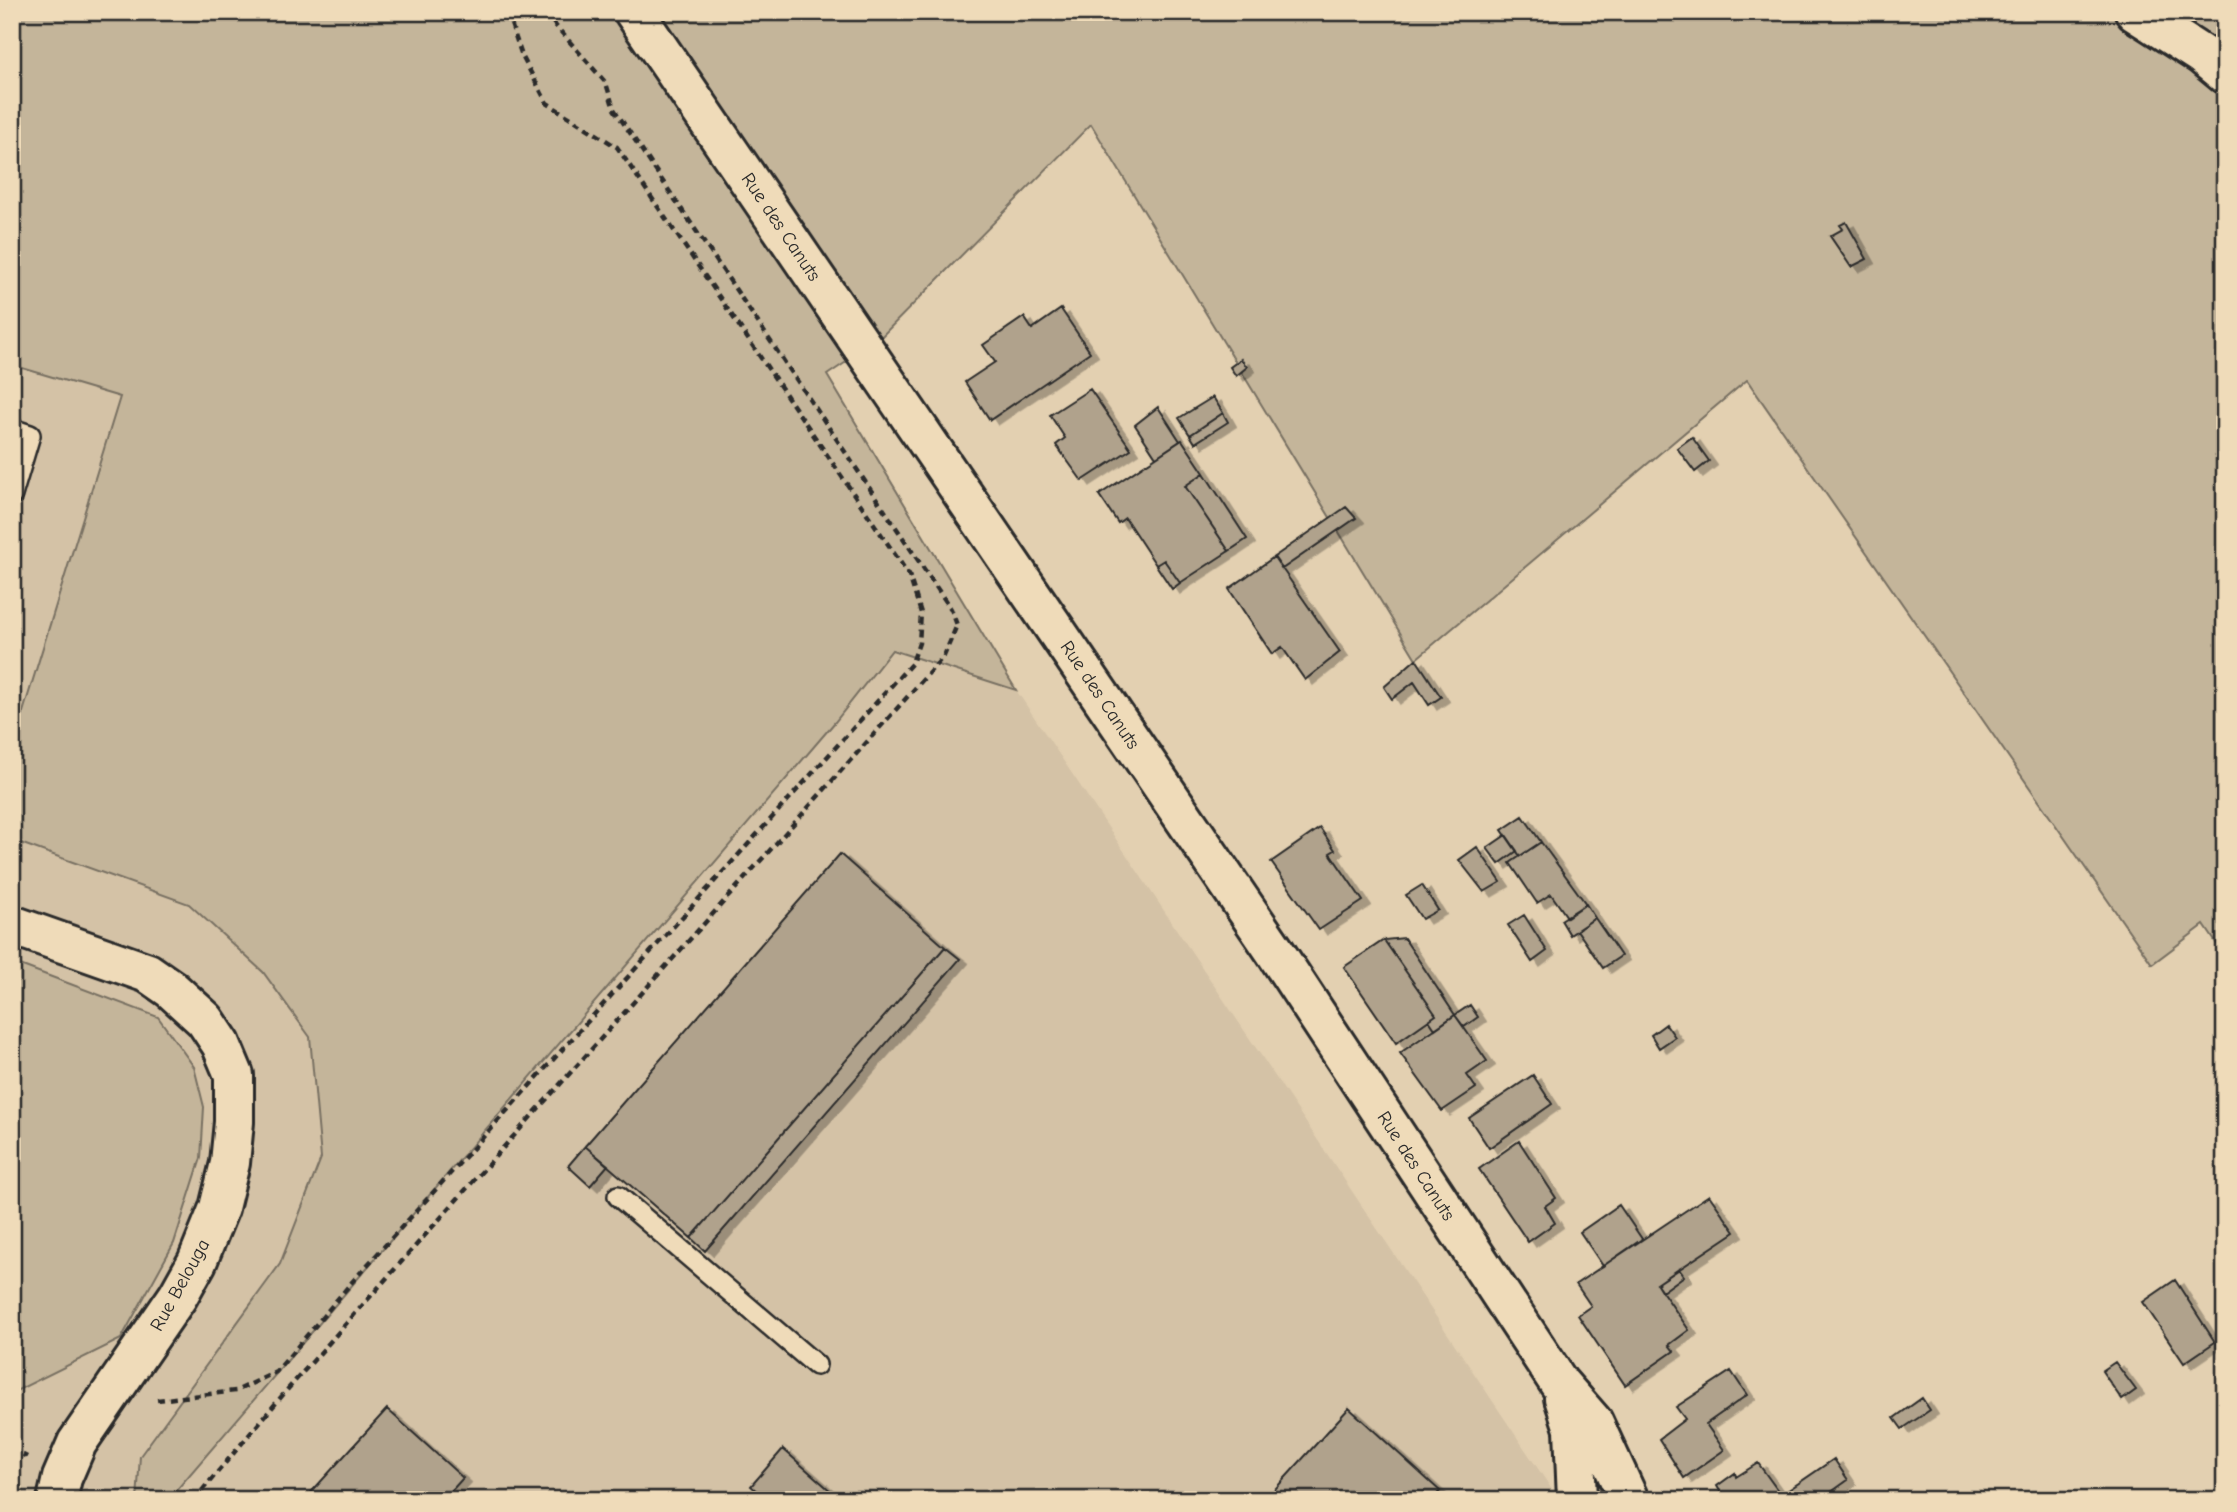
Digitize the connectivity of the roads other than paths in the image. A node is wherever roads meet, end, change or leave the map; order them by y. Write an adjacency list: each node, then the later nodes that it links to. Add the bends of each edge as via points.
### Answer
1 (634, 12): 9 (main road, Rue des Canuts, via 1266,939)
2 (2135, 12): 3 (main road)
3 (2225, 74)
4 (12, 429): 5 (lane, via 30,435)
5 (12, 495)
6 (12, 925): 10 (main road, Rue Belouga, via 148,973 205,1020 234,1075 230,1163 219,1208 197,1262 77,1443)
7 (618, 1196): 8 (lane)
8 (816, 1365)
9 (1559, 1382): 11 (main road, Rue des Canuts, via 1574,1429); 12 (main road, Rue des Canuts, via 1593,1422)
10 (57, 1500)
11 (1577, 1500)
12 (1629, 1500)

